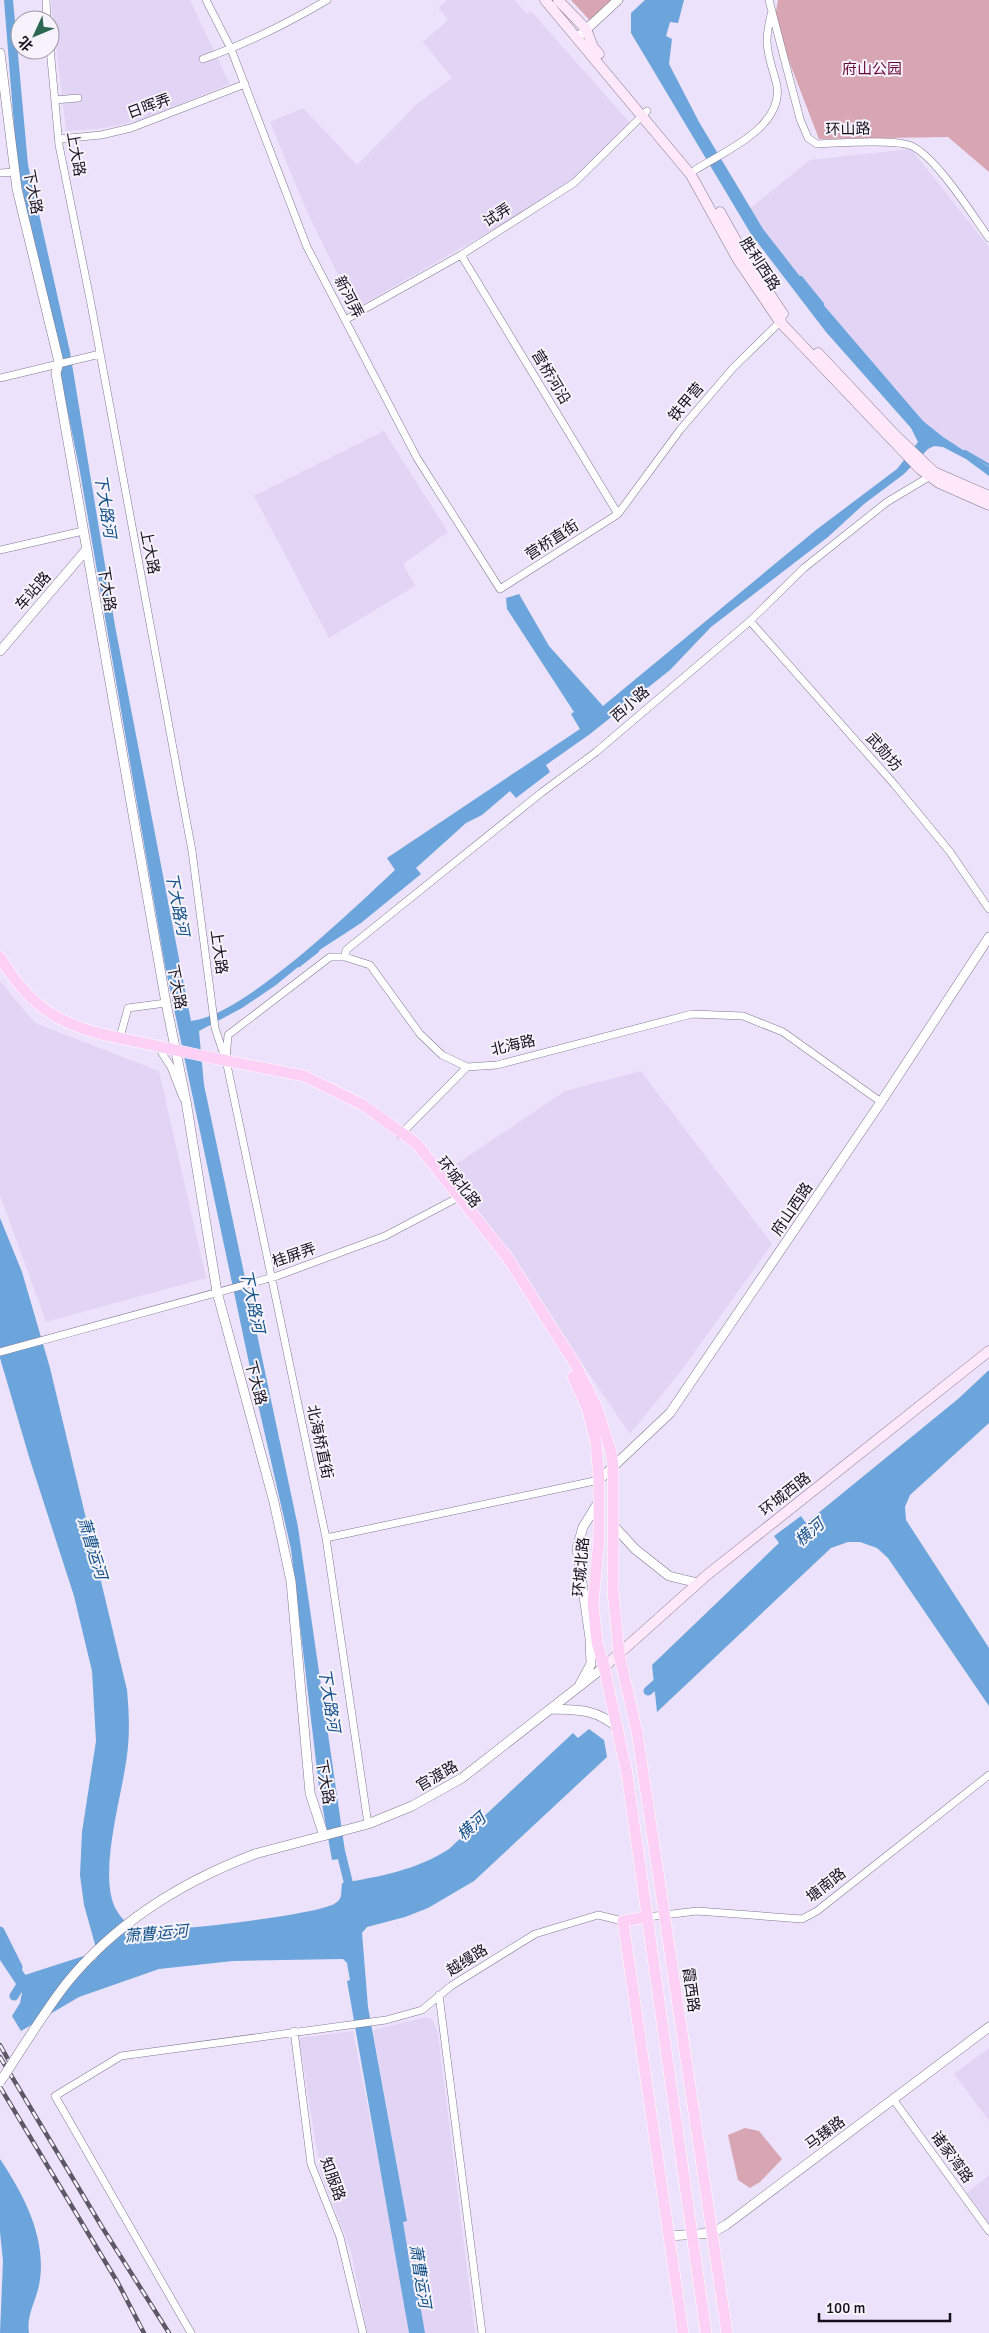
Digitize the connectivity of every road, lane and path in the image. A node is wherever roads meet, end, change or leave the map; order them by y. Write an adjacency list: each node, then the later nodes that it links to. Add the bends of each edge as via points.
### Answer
1 (206, 0): 10 (street, 新河弄)
2 (327, 0): 10 (street)
3 (545, 0): 9 (main road, 胜利西路)
4 (558, 0): 8 (main road, 胜利西路)
5 (618, 0): 8 (street)
6 (769, 0): 7 (street, 环山路)
7 (771, 10): 19 (street, via 767,42 777,88 769,118 748,139); 22 (street, 环山路, via 788,81 808,138 817,144 901,144 917,149 932,161)
8 (586, 29): 9 (street); 17 (main road, 胜利西路, via 593,48)
9 (578, 37): 17 (main road, 胜利西路)
10 (231, 49): 12 (street); 14 (street, 新河弄)
11 (0, 53): 20 (street, 下大路)
12 (203, 59)
13 (51, 60): 16 (street, 上大路)
14 (245, 84): 18 (street, 日晖弄, via 131,128); 24 (street, 新河弄, via 307,247)
15 (78, 98): 16 (street)
16 (55, 100): 18 (street, 上大路)
17 (645, 113): 19 (main road, 胜利西路); 23 (street, 试弄, via 574,183); 25 (main road, 胜利西路, via 691,174 738,260)
18 (58, 139): 26 (street, 上大路)
19 (695, 170): 25 (main road, 胜利西路)
20 (15, 172): 21 (street); 27 (street, 下大路)
21 (0, 173)
22 (989, 238)
23 (460, 255): 24 (street, 试弄); 32 (street, 营桥河沿)
24 (345, 320): 36 (street, 新河弄, via 417,458)
25 (782, 320): 29 (main road, 胜利西路); 32 (street, 铁甲营, via 732,368 680,430)
26 (100, 354): 27 (street); 47 (street, 上大路, via 192,851 215,1028)
27 (60, 362): 28 (street); 33 (street, 下大路, via 56,373)
28 (0, 378)
29 (932, 475): 30 (main road, 胜利西路); 31 (main road, 胜利西路); 37 (street, 西小路, via 887,502 804,568)
30 (989, 496)
31 (989, 505)
32 (618, 514): 36 (street, 营桥直街)
33 (83, 531): 34 (street, 下大路); 35 (street)
34 (87, 549): 38 (street, 车站路); 44 (street, 下大路)
35 (0, 550)
36 (500, 589)
37 (750, 621): 39 (street, 武勋坊, via 894,784 950,852); 42 (street, 西小路, via 596,752 346,950)
38 (0, 651)
39 (989, 909)
40 (989, 937): 50 (street, 府山西路)
41 (0, 957): 45 (main road, 环城北路, via 14,982 42,1010 88,1031)
42 (345, 957): 47 (street, via 330,957 228,1035); 48 (street, 北海路, via 370,966 420,1034 442,1055)
43 (0, 967): 46 (main road, 环城北路, via 10,985 39,1014 61,1029 84,1037)
44 (166, 1003): 45 (street, via 128,1008); 49 (street, 下大路)
45 (120, 1037): 46 (main road, 环城北路)
46 (168, 1052): 47 (main road, 环城北路, bridge); 49 (street)
47 (228, 1064): 51 (main road, 环城北路, via 304,1076 363,1104); 53 (street, 北海桥直街)
48 (467, 1067): 50 (street, 北海路, via 497,1065 692,1014 743,1016 783,1032); 51 (street)
49 (186, 1101): 54 (street, 下大路)
50 (881, 1102): 57 (street, 府山西路, via 670,1413)
51 (400, 1135): 52 (main road, 环城北路, via 417,1144)
52 (457, 1199): 53 (street, 桂屏弄, via 385,1236); 57 (main road, 环城北路, via 507,1257 575,1364 597,1408); 58 (main road, 环城北路, via 572,1373 594,1434)
53 (271, 1277): 54 (street, 桂屏弄); 61 (street, 北海桥直街)
54 (217, 1292): 56 (street, 桂屏弄); 70 (street, 下大路, via 274,1502 291,1581 310,1793)
55 (989, 1351): 62 (main road, 环城西路)
56 (0, 1352)
57 (613, 1468): 58 (street, 府山西路); 60 (main road, 环城北路)
58 (599, 1480): 59 (main road, 环城北路); 61 (street)
59 (600, 1501): 64 (main road, 环城北路, via 600,1539 593,1603 597,1642); 65 (street, via 583,1527 577,1548 591,1664)
60 (613, 1525): 62 (street, via 635,1549 669,1576); 63 (main road, 环城北路, via 613,1590)
61 (326, 1538): 69 (street, 北海桥直街)
62 (698, 1583): 63 (main road, 环城西路)
63 (619, 1654): 64 (main road, 环城西路); 71 (main road, 霞西路, via 637,1732)
64 (604, 1667): 65 (street, 官渡路); 67 (main road)
65 (579, 1687): 66 (street, 官渡路)
66 (550, 1709): 67 (street, via 588,1710); 69 (street, 官渡路, via 462,1778 412,1806)
67 (617, 1727): 72 (main road)
68 (989, 1775): 71 (street, 塘南路, via 802,1920 697,1911)
69 (368, 1824): 70 (street, 官渡路)
70 (324, 1836): 77 (street, 官渡路, bridge, via 255,1854 216,1869 136,1916 96,1950 66,1984)
71 (665, 1914): 72 (street, 塘南路); 80 (main road, 霞西路)
72 (647, 1917): 73 (main road); 82 (main road)
73 (623, 1921): 74 (street, 越缦路, via 598,1915 535,1934); 81 (main road)
74 (439, 1995): 76 (street, 越缦路, via 422,2010 386,2020); 85 (street)
75 (989, 2027): 78 (street, 马臻路)
76 (294, 2031): 83 (street, 越缦路, via 121,2056 55,2096); 84 (street, 知服路, via 312,2164 340,2237)
77 (0, 2082)
78 (893, 2099): 79 (street, 诸家湾路); 80 (street, 马臻路)
79 (989, 2231)
80 (712, 2233): 82 (street, 马臻路); 88 (main road, 霞西路)
81 (669, 2236): 82 (street, 马臻路); 86 (main road)
82 (692, 2236): 87 (main road)
83 (191, 2333)
84 (363, 2333)
85 (482, 2333)
86 (683, 2333)
87 (706, 2333)
88 (727, 2333)

